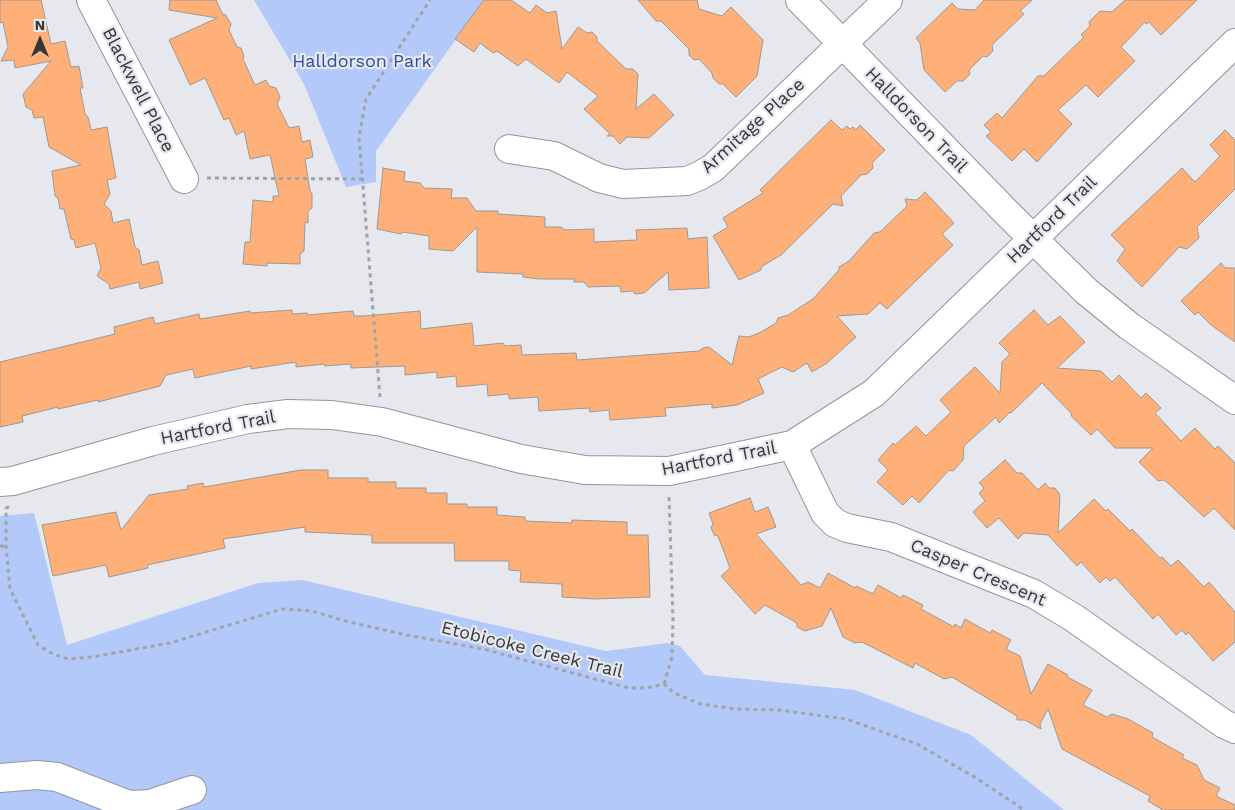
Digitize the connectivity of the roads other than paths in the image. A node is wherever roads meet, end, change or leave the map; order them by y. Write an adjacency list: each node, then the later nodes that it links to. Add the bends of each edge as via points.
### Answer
1 (91, 0): 7 (street, Blackwell Place)
2 (800, 0): 5 (street, Halldorson Trail)
3 (888, 0): 5 (street, Armitage Place)
4 (1235, 43): 8 (street, Hartford Trail)
5 (842, 44): 6 (street, Armitage Place, via 713,168 687,180 623,184 600,178 554,156); 8 (street, Halldorson Trail)
6 (509, 149)
7 (184, 179)
8 (1032, 238): 9 (street, via 1086,291 1122,320); 10 (street, Hartford Trail, via 874,393)
9 (1235, 400)
10 (792, 444): 11 (street, Hartford Trail, via 668,471 585,470 521,459 382,422 288,414 248,419 153,440); 12 (street, Casper Crescent, via 825,513 835,523 891,537 1034,594)
11 (6, 481)
12 (1235, 729)
13 (0, 778): 14 (street, via 58,777 129,805 150,804)
14 (192, 790)

